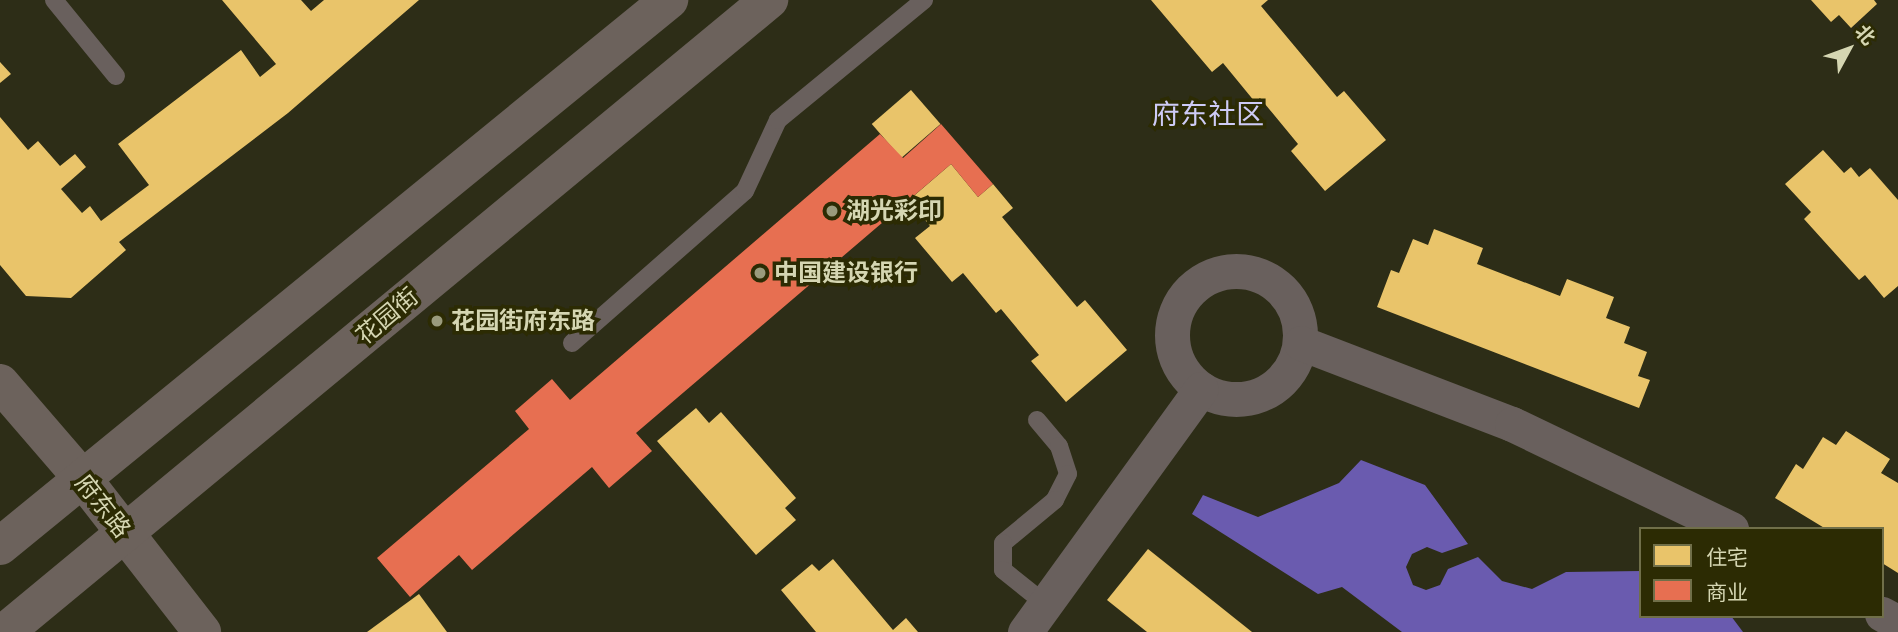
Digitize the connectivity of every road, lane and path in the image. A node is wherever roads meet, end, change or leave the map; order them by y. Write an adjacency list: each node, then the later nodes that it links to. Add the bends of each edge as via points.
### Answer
1 (54, 0): 5 (lane)
2 (669, 0): 11 (main road)
3 (769, 0): 13 (main road, 花园街)
4 (924, 0): 6 (lane, via 778,120 745,191)
5 (116, 76)
6 (572, 342)
7 (1301, 343): 9 (street, via 1288,373 1264,394 1243,400 1220,398); 9 (street, via 1292,302 1261,275 1220,272 1200,281 1185,295 1171,334 1184,374); 12 (street, via 1512,424)
8 (0, 383): 11 (main road, 府东路)
9 (1200, 389): 15 (street)
10 (1037, 420): 15 (lane, via 1059,446 1068,474 1055,500 1003,543 1003,570)
11 (83, 479): 13 (main road, 府东路); 14 (main road)
12 (1727, 527)
13 (125, 534): 16 (main road, 花园街); 17 (main road, 府东路)
14 (0, 546)
15 (1048, 606): 18 (street)
16 (5, 632)
17 (202, 632)
18 (1025, 632)

